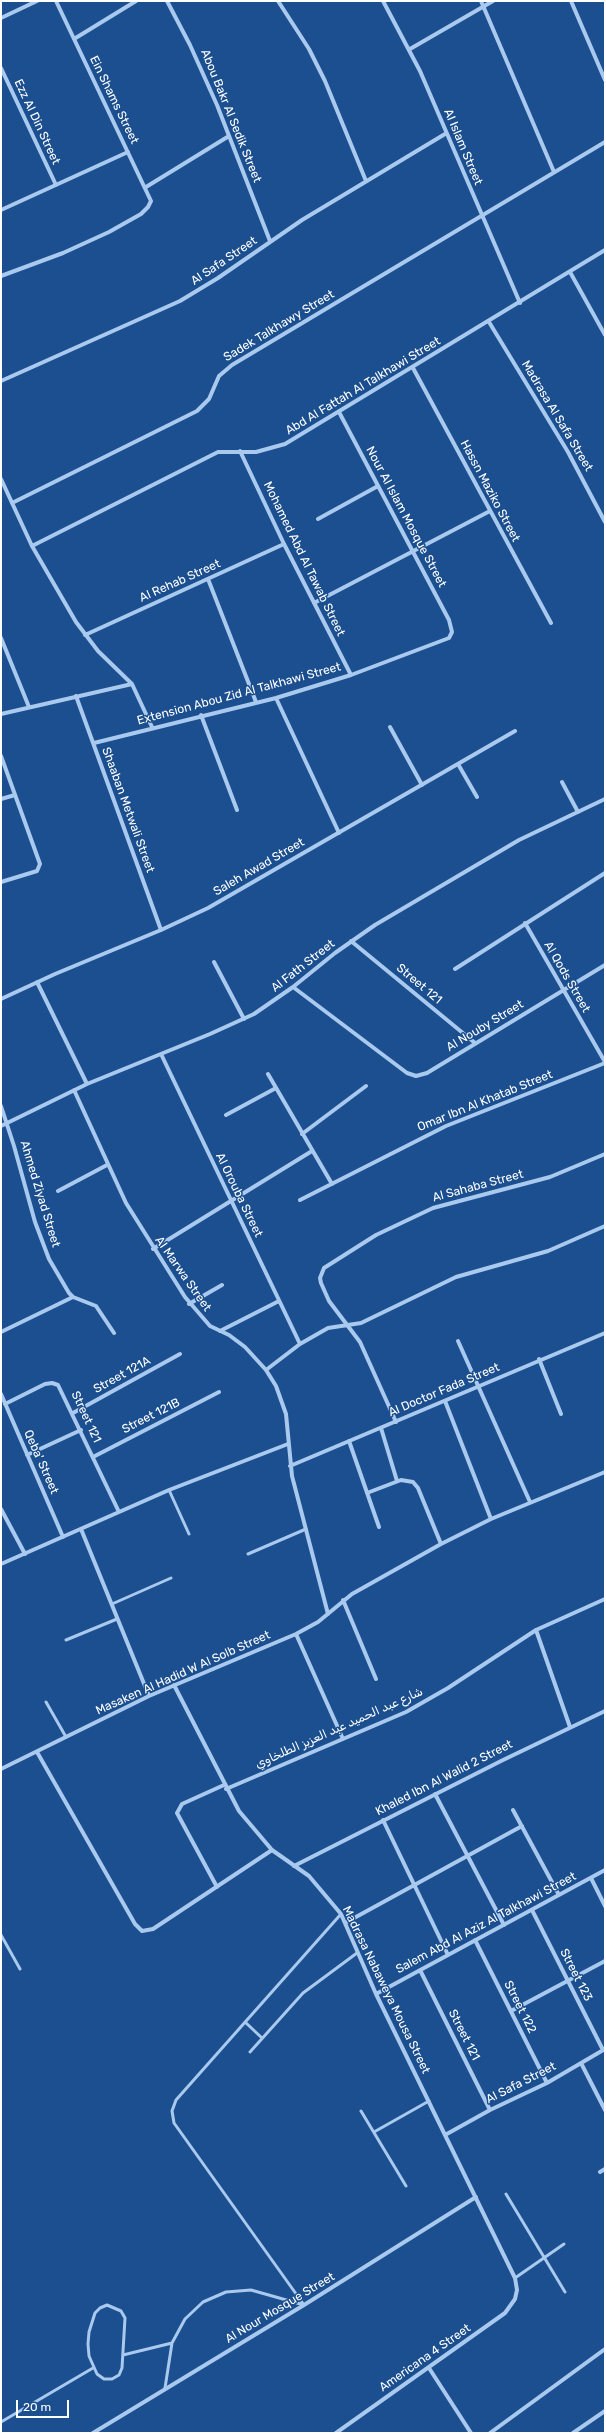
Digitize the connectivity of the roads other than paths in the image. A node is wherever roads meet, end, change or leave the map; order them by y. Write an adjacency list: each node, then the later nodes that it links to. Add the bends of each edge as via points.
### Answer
1 (37, 1): 11 (street)
2 (56, 1): 12 (street, Ein Shams Street)
3 (136, 1): 12 (street)
4 (167, 1): 17 (street, Abou Bakr Al Sedik Street, via 204,75)
5 (278, 1): 21 (street, via 309,49 325,81)
6 (383, 1): 13 (street, Al Islam Street)
7 (481, 1): 10 (street)
8 (493, 1): 10 (street)
9 (571, 1): 15 (street)
10 (484, 7): 13 (street); 20 (street)
11 (1, 18)
12 (74, 39): 19 (street, Ein Shams Street)
13 (410, 49): 16 (street, Al Islam Street)
14 (1, 68): 22 (street, Ezz Al Din Street)
15 (605, 80)
16 (445, 134): 21 (street, Al Safa Street); 25 (street, Al Islam Street)
17 (229, 136): 23 (street); 26 (street, Abou Bakr Al Sedik Street)
18 (605, 142): 20 (street, Sadek Talkhawy Street)
19 (128, 152): 22 (street); 23 (street, Ein Shams Street)
20 (554, 172): 25 (street, Sadek Talkhawy Street)
21 (366, 181): 26 (street, Al Safa Street)
22 (56, 185): 24 (street)
23 (146, 187): 29 (street, Ein Shams Street, via 151,201 141,214 92,240)
24 (1, 210)
25 (481, 216): 30 (street, Al Islam Street); 39 (street, Sadek Talkhawy Street, via 225,370 215,383 209,399 197,411)
26 (270, 242): 34 (street, Al Safa Street, via 180,301)
27 (605, 250): 28 (street, Abd Al Fattah Al Talkhawi Street)
28 (570, 272): 30 (street, Abd Al Fattah Al Talkhawi Street); 32 (street)
29 (1, 276)
30 (520, 303): 31 (street, Abd Al Fattah Al Talkhawi Street)
31 (489, 322): 33 (street, Abd Al Fattah Al Talkhawi Street); 42 (street, Madrasa Al Safa Street, via 568,452)
32 (605, 335)
33 (413, 368): 35 (street, Abd Al Fattah Al Talkhawi Street); 40 (street, Hassn Maziko Street)
34 (1, 381)
35 (339, 412): 36 (street, Abd Al Fattah Al Talkhawi Street, via 285,444 271,449); 38 (street, Nour Al Islam Mosque Street)
36 (240, 451): 43 (street, Mohamed Abd Al Tawab Street); 44 (street, Abd Al Fattah Al Talkhawi Street, via 218,452 207,457)
37 (1, 479): 39 (street)
38 (378, 486): 41 (street); 45 (street, Nour Al Islam Mosque Street)
39 (12, 504): 44 (street)
40 (490, 511): 45 (street); 48 (street, Hassn Maziko Street)
41 (318, 519)
42 (605, 522)
43 (284, 544): 46 (street, Al Rehab Street); 47 (street, Mohamed Abd Al Tawab Street)
44 (32, 546): 50 (street)
45 (413, 552): 47 (street); 49 (street, Nour Al Islam Mosque Street, via 449,620)
46 (208, 579): 50 (street, Al Rehab Street); 56 (street)
47 (314, 603): 52 (street, Mohamed Abd Al Tawab Street)
48 (551, 623)
49 (452, 632): 52 (street, Extension Abou Zid Al Talkhawi Street, via 444,642)
50 (85, 635): 53 (street)
51 (1, 638): 57 (street)
52 (351, 675): 55 (street, Extension Abou Zid Al Talkhawi Street)
53 (132, 684): 54 (street); 60 (street)
54 (76, 696): 57 (street); 63 (street, Shaaban Metwali Street)
55 (276, 698): 56 (street, Extension Abou Zid Al Talkhawi Street); 74 (street)
56 (256, 702): 59 (street, Extension Abou Zid Al Talkhawi Street)
57 (29, 707): 58 (street)
58 (1, 714)
59 (201, 715): 60 (street, Extension Abou Zid Al Talkhawi Street); 72 (street)
60 (152, 727): 63 (street, Extension Abou Zid Al Talkhawi Street)
61 (390, 727): 67 (street)
62 (515, 730): 65 (street, Saleh Awad Street)
63 (94, 743): 78 (street, Shaaban Metwali Street)
64 (1, 756): 68 (street)
65 (458, 764): 67 (street, Saleh Awad Street); 69 (street)
66 (562, 782): 73 (street)
67 (422, 785): 74 (street, Saleh Awad Street)
68 (15, 795): 70 (street); 76 (street, via 39,860 39,868)
69 (477, 797)
70 (1, 799)
71 (605, 800): 73 (street, Al Fath Street)
72 (237, 810)
73 (578, 812): 79 (street, Al Fath Street, via 490,856)
74 (339, 833): 78 (street, Saleh Awad Street, via 225,898)
75 (605, 873): 77 (street)
76 (1, 882)
77 (525, 923): 82 (street); 85 (street, Al Qods Street)
78 (161, 930): 83 (street, Saleh Awad Street)
79 (351, 941): 84 (street, Al Fath Street); 88 (street, Street 121)
80 (214, 962): 87 (street)
81 (605, 965): 85 (street, Al Nouby Street)
82 (455, 969)
83 (37, 982): 86 (street, Saleh Awad Street); 92 (street)
84 (293, 987): 87 (street, Al Fath Street); 88 (street, Al Nouby Street, via 407,1073 416,1076 427,1073)
85 (563, 990): 88 (street, Al Nouby Street); 90 (street, Al Qods Street)
86 (1, 999)
87 (244, 1019): 89 (street, Al Fath Street)
88 (475, 1043)
89 (161, 1054): 92 (street, Al Fath Street); 107 (street, Al Orouba Street)
90 (605, 1062): 104 (street, Omar Ibn Al Khatab Street, via 446,1126)
91 (268, 1074): 94 (street)
92 (87, 1084): 95 (street, Al Fath Street)
93 (366, 1086): 100 (street)
94 (276, 1088): 97 (street); 100 (street)
95 (74, 1090): 98 (street, Al Fath Street); 103 (street, Al Marwa Street)
96 (1, 1106): 98 (street, Ahmed Ziyad Street)
97 (226, 1114)
98 (7, 1122): 99 (street, Al Fath Street); 111 (street, Ahmed Ziyad Street, via 41,1239 58,1276)
99 (1, 1126)
100 (302, 1134): 101 (street)
101 (312, 1151): 104 (street); 107 (street)
102 (605, 1154): 114 (street, Al Sahaba Street, via 550,1177 433,1208 376,1235 333,1261 322,1273 321,1283 329,1301)
103 (107, 1165): 105 (street); 109 (street, Al Marwa Street)
104 (332, 1184): 106 (street, Omar Ibn Al Khatab Street)
105 (58, 1190)
106 (300, 1200)
107 (231, 1201): 109 (street); 112 (street, Al Orouba Street)
108 (605, 1226): 114 (street, via 548,1251 456,1277 367,1320)
109 (153, 1249): 113 (street, Al Marwa Street)
110 (222, 1285): 113 (street)
111 (73, 1297): 116 (street); 117 (street, via 96,1306)
112 (279, 1301): 115 (street); 120 (street, Al Orouba Street)
113 (189, 1304): 115 (street, Al Marwa Street, via 210,1326)
114 (347, 1324): 120 (street, via 328,1328); 131 (street, via 360,1342)
115 (220, 1331): 123 (street, Al Marwa Street, via 238,1340)
116 (1, 1332)
117 (114, 1333)
118 (605, 1333): 122 (street, Al Doctor Fada Street)
119 (458, 1341): 124 (street)
120 (300, 1344): 123 (street)
121 (180, 1354): 129 (street, Street 121A)
122 (539, 1359): 124 (street, Al Doctor Fada Street); 130 (street)
123 (266, 1370): 135 (street, Al Marwa Street, via 282,1400 286,1414)
124 (478, 1386): 127 (street, Al Doctor Fada Street); 143 (street)
125 (219, 1392): 137 (street, Street 121B)
126 (1, 1394): 128 (street, Qeba' Street)
127 (445, 1401): 131 (street, Al Doctor Fada Street); 146 (street)
128 (5, 1404): 129 (street, Street 121, via 45,1384 56,1383 61,1387); 136 (street, Qeba' Street)
129 (73, 1413): 133 (street, Street 121)
130 (561, 1414)
131 (396, 1422): 132 (street, Al Doctor Fada Street)
132 (381, 1428): 134 (street, Al Doctor Fada Street); 140 (street)
133 (81, 1430): 136 (street); 137 (street, Street 121)
134 (350, 1441): 138 (street, Al Doctor Fada Street); 142 (street)
135 (288, 1444): 138 (street, Al Marwa Street); 141 (street)
136 (27, 1455): 151 (street, Qeba' Street)
137 (94, 1457): 145 (street, Street 121)
138 (290, 1466): 149 (street, Al Marwa Street)
139 (605, 1472): 143 (street, Masaken Al Hadid W Al Solb Street)
140 (397, 1481): 142 (street); 152 (street, via 405,1479 416,1485)
141 (169, 1490): 145 (street); 150 (lane)
142 (367, 1493): 147 (street)
143 (530, 1502): 146 (street, Masaken Al Hadid W Al Solb Street)
144 (1, 1509): 153 (street)
145 (119, 1512): 148 (street)
146 (491, 1519): 152 (street, Masaken Al Hadid W Al Solb Street)
147 (378, 1528)
148 (81, 1529): 151 (street); 159 (street)
149 (306, 1530): 154 (lane); 160 (street, Al Marwa Street)
150 (189, 1534)
151 (63, 1537): 153 (street)
152 (441, 1544): 158 (street, Masaken Al Hadid W Al Solb Street)
153 (25, 1554): 155 (street)
154 (248, 1554)
155 (1, 1564)
156 (171, 1578): 159 (lane)
157 (605, 1599): 162 (street, شارع عبد الحميد عبد العزيز الطلخاوي)
158 (343, 1600): 160 (street, Masaken Al Hadid W Al Solb Street); 165 (street)
159 (112, 1604): 161 (street)
160 (328, 1614): 163 (street, Masaken Al Hadid W Al Solb Street)
161 (117, 1618): 164 (lane); 167 (street)
162 (536, 1630): 170 (street); 172 (street, شارع عبد الحميد عبد العزيز الطلخاوي, via 427,1701)
163 (296, 1634): 166 (street, Masaken Al Hadid W Al Solb Street); 172 (street)
164 (66, 1640)
165 (376, 1679)
166 (174, 1685): 167 (street, Masaken Al Hadid W Al Solb Street); 175 (street, Madrasa Nabaweya Mousa Street)
167 (149, 1696): 171 (street, Masaken Al Hadid W Al Solb Street)
168 (46, 1702): 171 (lane)
169 (605, 1711): 170 (street, Khaled Ibn Al Walid 2 Street)
170 (570, 1726): 176 (street, Khaled Ibn Al Walid 2 Street)
171 (66, 1737): 173 (street, Masaken Al Hadid W Al Solb Street)
172 (344, 1738): 175 (street, شارع عبد الحميد عبد العزيز الطلخاوي)
173 (37, 1752): 174 (street, Masaken Al Hadid W Al Solb Street); 186 (street, via 139,1930 153,1929)
174 (1, 1769)
175 (225, 1787): 180 (street, Madrasa Nabaweya Mousa Street, via 243,1816); 186 (street, شارع عبد الحميد عبد العزيز الطلخاوي, via 182,1804 177,1813)
176 (435, 1794): 178 (street, Khaled Ibn Al Walid 2 Street); 181 (street)
177 (513, 1810): 179 (street)
178 (383, 1820): 182 (street, Khaled Ibn Al Walid 2 Street); 185 (street)
179 (522, 1826): 181 (street); 187 (street)
180 (272, 1850): 182 (street, Madrasa Nabaweya Mousa Street); 186 (street)
181 (467, 1856): 185 (street); 192 (street)
182 (294, 1866): 190 (street, Madrasa Nabaweya Mousa Street, via 309,1876)
183 (605, 1870): 184 (street, Salem Abd Al Aziz Al Talkhawi Street)
184 (591, 1878): 187 (street, Salem Abd Al Aziz Al Talkhawi Street); 188 (street)
185 (414, 1885): 191 (street); 196 (street)
186 (217, 1887)
187 (558, 1895): 189 (street, Salem Abd Al Aziz Al Talkhawi Street)
188 (605, 1906)
189 (532, 1910): 192 (street, Salem Abd Al Aziz Al Talkhawi Street); 200 (street, Street 123)
190 (341, 1914): 191 (street, Madrasa Nabaweya Mousa Street); 203 (lane)
191 (345, 1923): 195 (street, Madrasa Nabaweya Mousa Street)
192 (504, 1925): 194 (street, Salem Abd Al Aziz Al Talkhawi Street)
193 (1, 1935): 198 (lane)
194 (475, 1940): 196 (street, Salem Abd Al Aziz Al Talkhawi Street); 202 (street, Street 122)
195 (357, 1953): 201 (street, Madrasa Nabaweya Mousa Street); 204 (lane, via 303,1993)
196 (448, 1955): 199 (street, Salem Abd Al Aziz Al Talkhawi Street)
197 (605, 1961): 200 (street)
198 (20, 1969)
199 (420, 1970): 201 (street, Salem Abd Al Aziz Al Talkhawi Street); 210 (street, Street 121)
200 (568, 1980): 202 (street); 205 (street, Street 123)
201 (376, 1994): 209 (street, Madrasa Nabaweya Mousa Street)
202 (511, 2011): 208 (street, Street 122)
203 (245, 2022): 204 (lane); 225 (lane, via 176,2100 172,2117)
204 (262, 2038): 206 (lane)
205 (604, 2049): 207 (street, Al Safa Street)
206 (250, 2052)
207 (581, 2063): 208 (street, Al Safa Street); 211 (street)
208 (547, 2083): 210 (street, Al Safa Street)
209 (429, 2101): 213 (lane); 214 (street, Madrasa Nabaweya Mousa Street)
210 (490, 2110): 214 (street, Al Safa Street)
211 (605, 2110)
212 (361, 2112): 213 (lane)
213 (374, 2132): 217 (lane)
214 (445, 2135): 219 (street, Madrasa Nabaweya Mousa Street)
215 (605, 2169): 216 (street)
216 (600, 2172)
217 (406, 2186)
218 (506, 2194): 221 (lane)
219 (476, 2197): 222 (street, Madrasa Nabaweya Mousa Street); 225 (street, Al Nour Mosque Street)
220 (564, 2244): 221 (lane)
221 (544, 2258): 222 (lane); 224 (lane)
222 (515, 2278): 223 (street, Madrasa Nabaweya Mousa Street)
223 (516, 2290): 230 (street, Americana 4 Street, via 511,2307 505,2313)
224 (565, 2292)
225 (304, 2305): 226 (lane, via 263,2292 226,2292 203,2302 193,2310 185,2318); 231 (street, Al Nour Mosque Street)
226 (172, 2343): 228 (lane); 231 (lane)
227 (605, 2349): 237 (street)
228 (123, 2355): 229 (lane, via 119,2375 112,2379 104,2379); 229 (lane, via 125,2318 121,2311 107,2305 95,2313 89,2332 89,2356)
229 (93, 2368): 233 (lane)
230 (429, 2368): 235 (street, Americana 4 Street); 236 (street)
231 (165, 2388): 234 (street, Al Nour Mosque Street)
232 (605, 2411): 238 (street)
233 (1, 2422)
234 (93, 2433)
235 (336, 2433)
236 (471, 2433)
237 (490, 2433)
238 (573, 2433)

